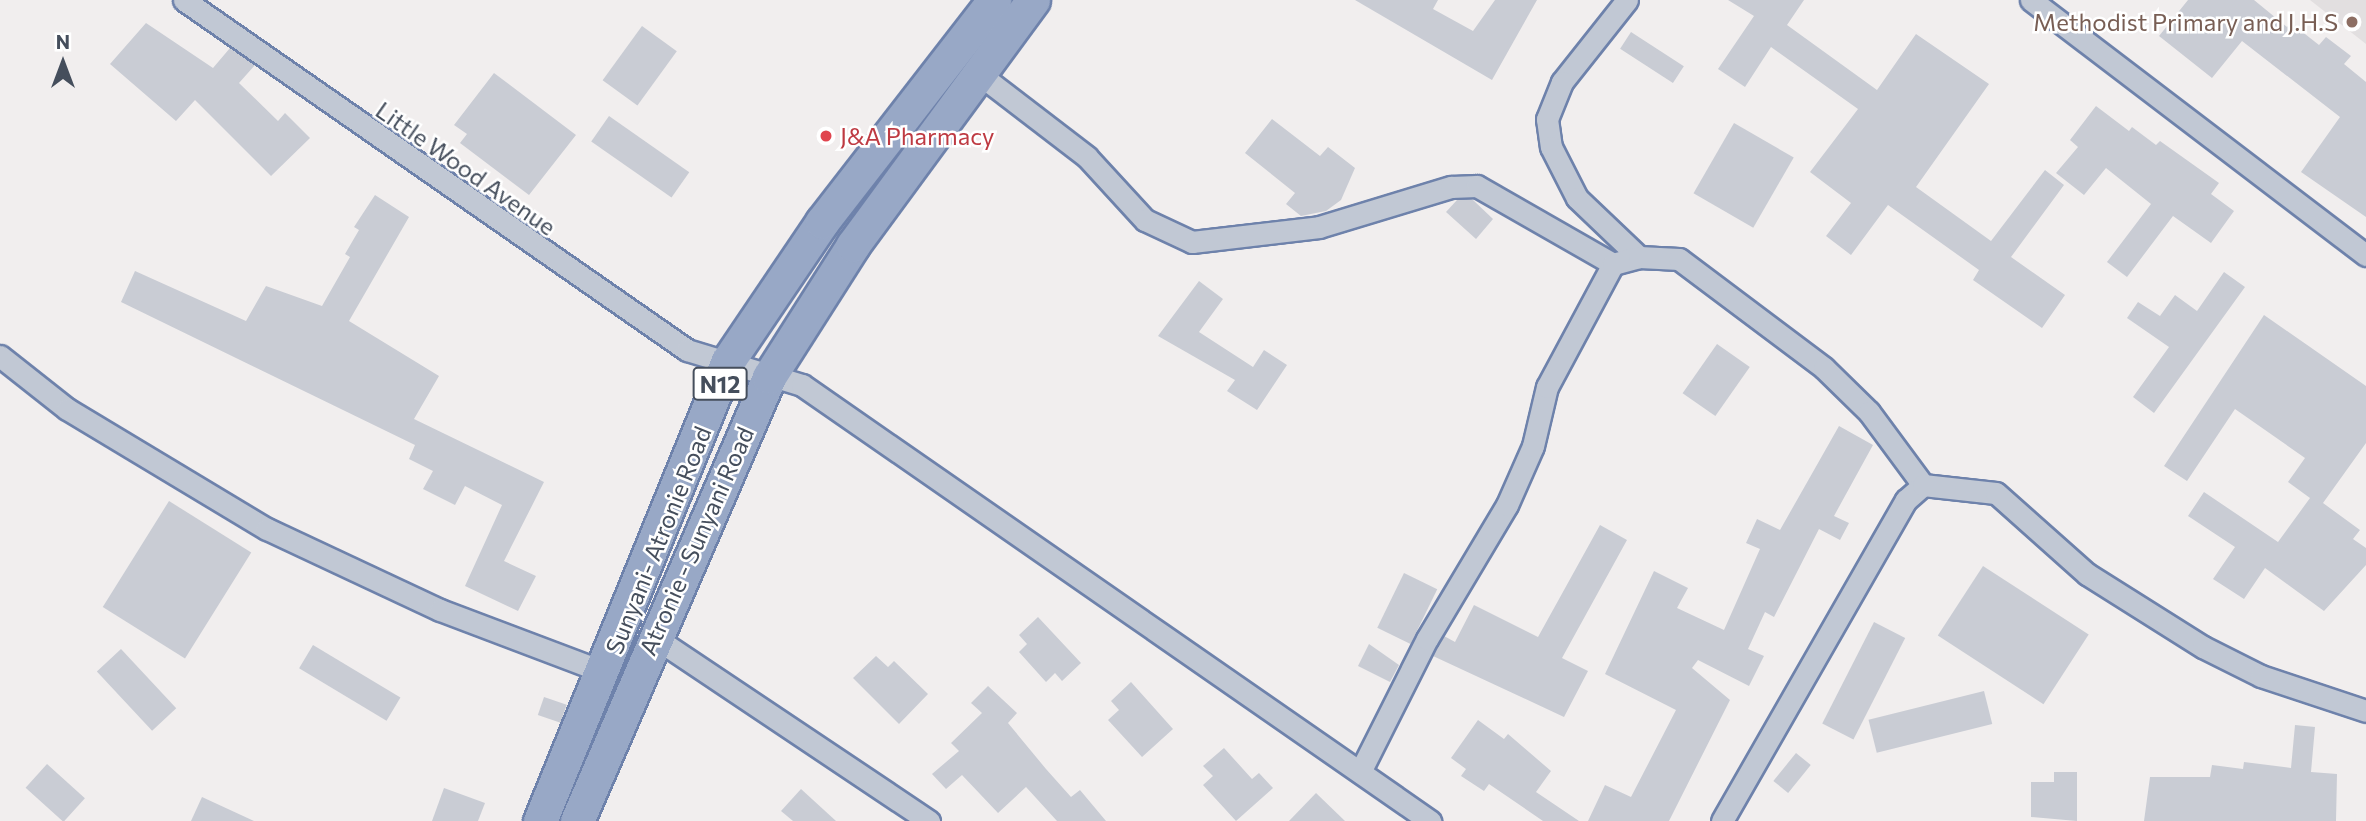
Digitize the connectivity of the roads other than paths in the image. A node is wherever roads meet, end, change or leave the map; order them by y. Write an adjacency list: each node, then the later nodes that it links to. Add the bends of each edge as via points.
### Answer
1 (184, 0): 11 (street, Little Wood Avenue, via 687,350)
2 (994, 0): 11 (highway, Sunyani- Atronie Road / N12, via 822,222)
3 (1032, 0): 6 (highway, Atronie - Sunyani Road / N12)
4 (1627, 0): 8 (street, via 1562,82 1547,119 1551,147 1577,198)
5 (2031, 0): 7 (street)
6 (979, 74): 9 (street, via 1087,157 1145,220 1192,242 1319,227 1451,187 1477,186); 12 (highway, Atronie - Sunyani Road / N12, via 853,245)
7 (2366, 255)
8 (1639, 257): 9 (street); 13 (street, via 1679,259 1799,346 1869,412)
9 (1613, 264): 17 (street, via 1547,387 1533,446 1507,505 1427,639)
10 (0, 356): 15 (street, via 67,409 267,529 440,610)
11 (728, 361): 12 (street, Little Wood Avenue); 15 (highway, Sunyani- Atronie Road / N12)
12 (768, 377): 14 (highway, Atronie - Sunyani Road / N12); 17 (street, Little Wood Avenue, via 802,385)
13 (1923, 485): 16 (street, via 1996,493 2087,574 2203,646 2261,676); 22 (street, via 1906,500)
14 (654, 637): 19 (highway, Atronie - Sunyani Road / N12); 20 (street)
15 (604, 672): 18 (highway, Sunyani- Atronie Road / N12)
16 (2366, 711)
17 (1360, 772): 21 (street, Little Wood Avenue)
18 (540, 821)
19 (577, 821)
20 (929, 821)
21 (1430, 821)
22 (1722, 821)

